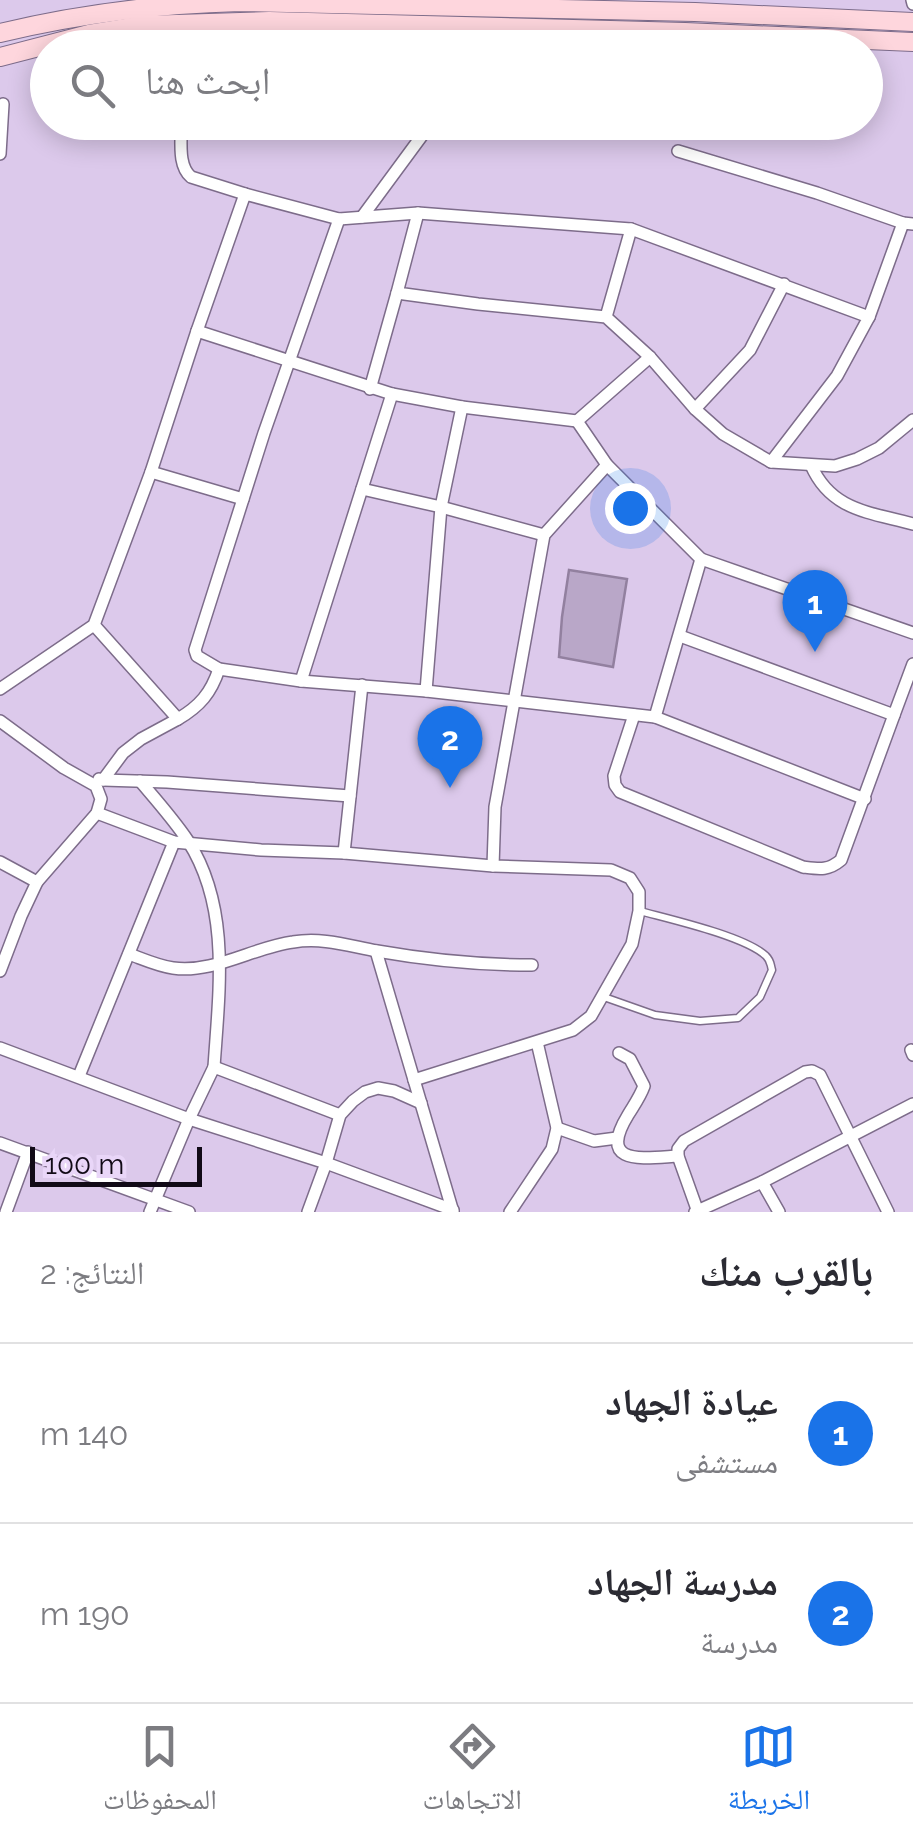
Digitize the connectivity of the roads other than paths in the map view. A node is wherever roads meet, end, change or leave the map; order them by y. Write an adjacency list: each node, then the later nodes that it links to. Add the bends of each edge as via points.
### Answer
1 (533, 0): 2 (street)
2 (656, 5): 3 (street); 4 (street)
3 (495, 7): 8 (street); 13 (street, via 188,4)
4 (791, 7): 5 (street)
5 (913, 22)
6 (178, 23): 7 (street); 9 (street); 10 (street)
7 (439, 26): 8 (street); 11 (street)
8 (494, 27): 12 (street)
9 (113, 30)
10 (178, 30)
11 (439, 30)
12 (529, 30)
13 (0, 31)
14 (883, 42): 15 (street)
15 (913, 42)
16 (30, 48): 17 (street)
17 (0, 56)
18 (3, 104): 22 (street)
19 (181, 140): 23 (street, via 186,174)
20 (419, 140): 25 (street)
21 (678, 151): 27 (street)
22 (0, 154)
23 (246, 194): 26 (street); 33 (street)
24 (418, 213): 25 (street); 28 (street); 30 (street)
25 (362, 217): 26 (street)
26 (339, 219): 35 (street)
27 (908, 224): 32 (street)
28 (631, 229): 29 (street); 31 (street)
29 (784, 284): 32 (street); 39 (street, via 750,350)
30 (397, 293): 31 (street); 36 (street)
31 (606, 317): 34 (street)
32 (869, 317): 42 (street, via 837,376)
33 (196, 331): 35 (street); 45 (street)
34 (650, 357): 39 (street); 40 (street)
35 (289, 360): 36 (street); 47 (street)
36 (370, 389): 37 (street)
37 (392, 394): 38 (street); 46 (street)
38 (462, 407): 40 (street); 48 (street)
39 (695, 409): 42 (street)
40 (577, 421): 43 (street)
41 (912, 421): 44 (street, via 857,459)
42 (771, 462): 44 (street)
43 (607, 465): 50 (street); 51 (street)
44 (811, 465): 49 (street, via 818,482 841,502)
45 (152, 472): 47 (street); 52 (street)
46 (362, 489): 48 (street); 57 (street)
47 (243, 499): 56 (street, via 195,650)
48 (442, 506): 50 (street); 60 (street)
49 (913, 524)
50 (544, 536): 61 (street)
51 (701, 559): 53 (street); 54 (street)
52 (94, 624): 59 (street); 65 (street)
53 (913, 632)
54 (680, 636): 63 (street); 64 (street)
55 (913, 664): 63 (street)
56 (219, 669): 57 (street); 65 (street, via 206,698)
57 (301, 680): 58 (street)
58 (362, 686): 60 (street); 70 (street)
59 (0, 690)
60 (426, 691): 61 (street)
61 (514, 702): 62 (street); 77 (street)
62 (634, 715): 64 (street); 71 (street, via 614,776 620,792 803,866 831,868 841,860)
63 (894, 716): 71 (street)
64 (655, 717): 71 (street)
65 (178, 719): 68 (street, via 141,738)
66 (0, 721): 67 (street)
67 (84, 779): 68 (street); 72 (street, via 100,792)
68 (103, 780): 69 (street)
69 (140, 781): 70 (street); 74 (street)
70 (350, 796): 75 (street)
71 (865, 799)
72 (97, 813): 73 (street); 78 (street)
73 (174, 842): 74 (street); 81 (street)
74 (190, 844): 75 (street); 82 (street, via 218,919)
75 (344, 853): 77 (street)
76 (0, 862): 78 (street)
77 (492, 866): 79 (street, via 611,870 630,878)
78 (37, 882): 84 (street)
79 (639, 911): 85 (street, via 632,944); 85 (lane, via 757,950 772,970 760,997 738,1018 655,1016)
80 (376, 951): 82 (street, via 296,941); 83 (street); 91 (street)
81 (129, 954): 82 (street, via 176,969); 90 (street)
82 (219, 962): 89 (street)
83 (532, 965)
84 (0, 972)
85 (604, 998): 86 (street, via 572,1030)
86 (537, 1042): 91 (street); 96 (street)
87 (0, 1048): 90 (street)
88 (619, 1053): 98 (street, via 644,1086)
89 (214, 1067): 94 (street); 95 (street)
90 (79, 1076): 95 (street)
91 (414, 1080): 92 (street)
92 (421, 1103): 94 (street, via 378,1088); 105 (street)
93 (913, 1104): 97 (street)
94 (340, 1114): 102 (street)
95 (189, 1118): 102 (street); 104 (street)
96 (557, 1128): 98 (street, via 594,1141); 109 (street, via 552,1149)
97 (852, 1136): 101 (street, via 820,1075 805,1072 684,1141); 103 (street); 112 (street)
98 (617, 1138): 101 (street, via 623,1155)
99 (0, 1143): 100 (street)
100 (28, 1152): 104 (street); 106 (street)
101 (678, 1156): 110 (street)
102 (326, 1163): 105 (street); 108 (street)
103 (762, 1182): 110 (street); 111 (street)
104 (152, 1206): 107 (street)
105 (453, 1211)
106 (6, 1212)
107 (189, 1212)
108 (308, 1212)
109 (510, 1212)
110 (697, 1212)
111 (779, 1212)
112 (888, 1212)

